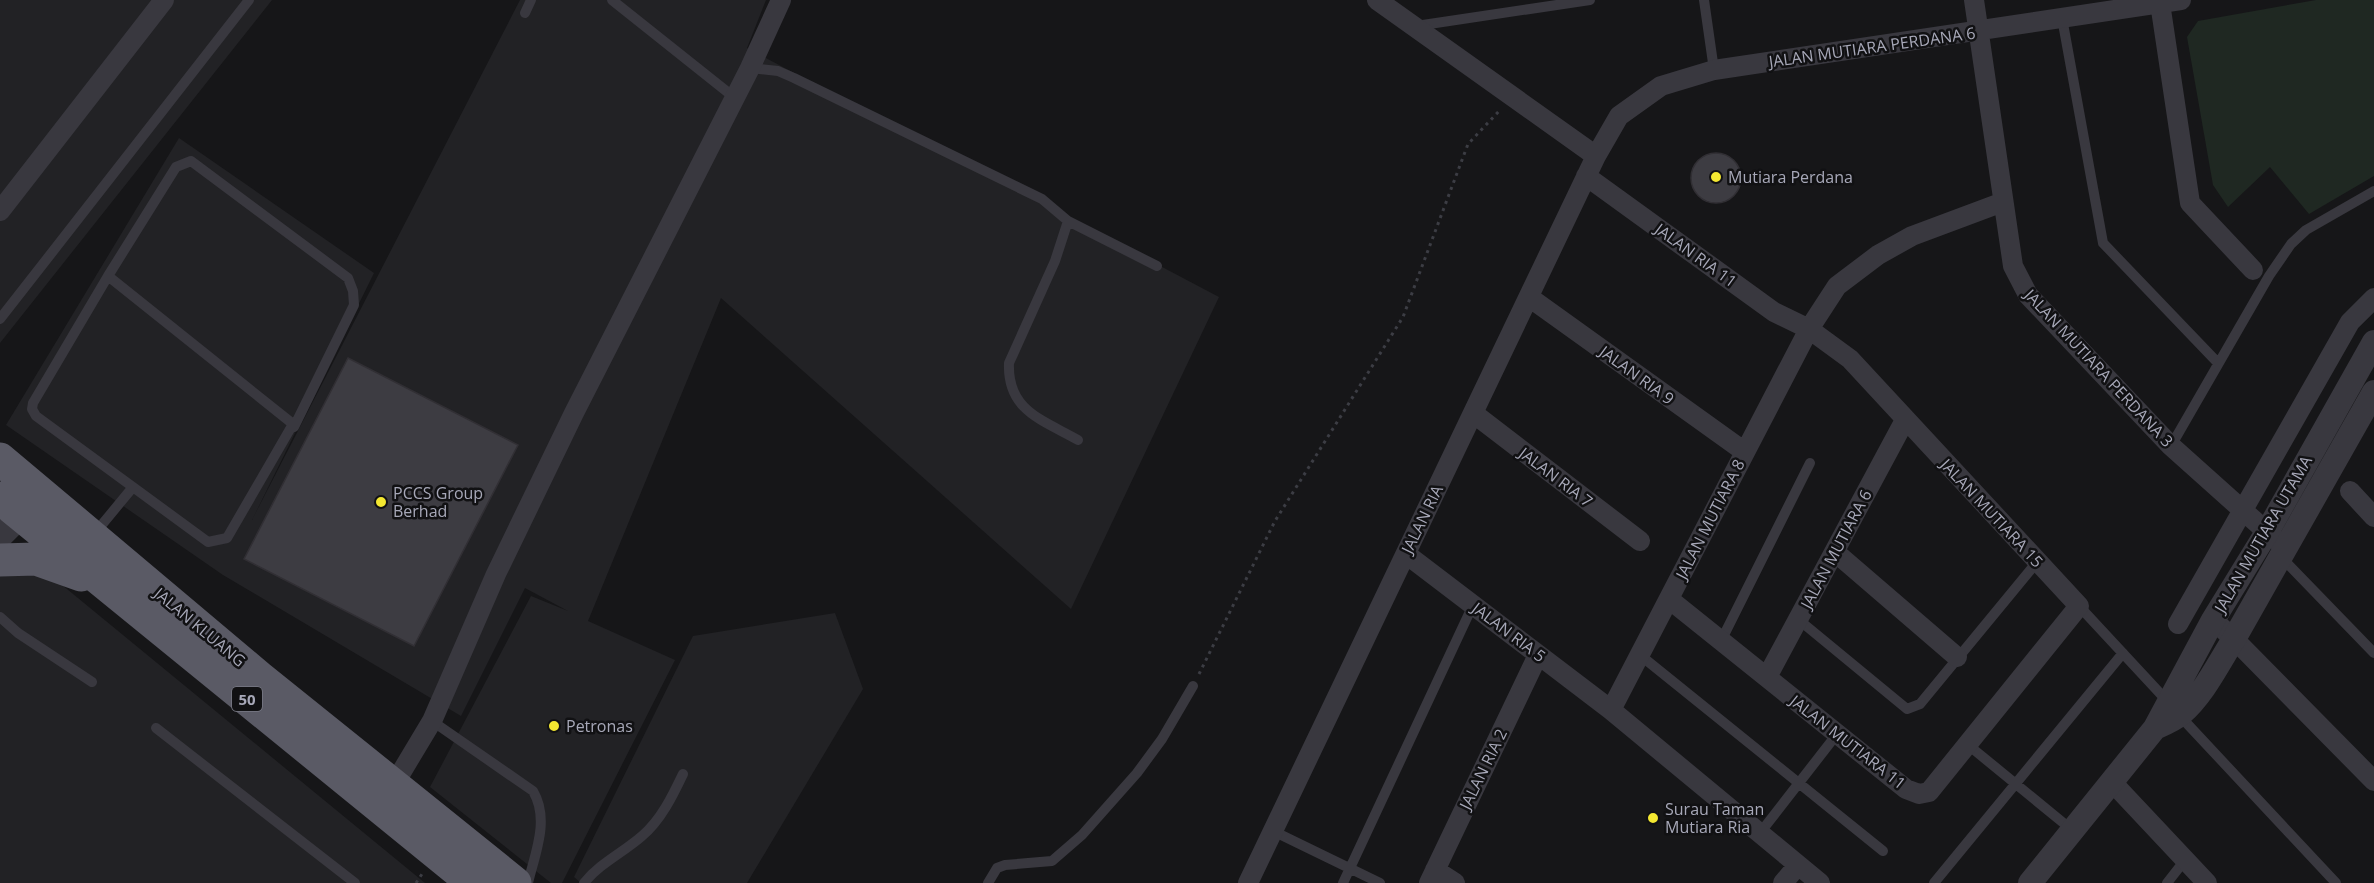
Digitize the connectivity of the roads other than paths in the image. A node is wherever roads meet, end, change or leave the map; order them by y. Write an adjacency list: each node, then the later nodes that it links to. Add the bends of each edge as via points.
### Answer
1 (164, 0): 23 (street)
2 (249, 0): 30 (lane)
3 (531, 0): 12 (lane)
4 (612, 0): 18 (lane)
5 (781, 0): 16 (street)
6 (1377, 0): 14 (street)
7 (1590, 0): 14 (lane)
8 (1704, 0): 17 (lane)
9 (1974, 0): 15 (street, JALAN MUTIARA PERDANA 3)
10 (2181, 0): 11 (street, JALAN MUTIARA PERDANA 6)
11 (2160, 3): 13 (street, JALAN MUTIARA PERDANA 6); 26 (street, via 2190,203)
12 (525, 13)
13 (2062, 18): 15 (street, JALAN MUTIARA PERDANA 6); 33 (lane, via 2103,243)
14 (1413, 26): 19 (street)
15 (1978, 31): 17 (street, JALAN MUTIARA PERDANA 6); 22 (street, JALAN MUTIARA PERDANA 3)
16 (750, 68): 18 (street); 24 (lane, via 778,71 804,83 1042,199)
17 (1714, 70): 19 (street, JALAN MUTIARA PERDANA 6, via 1661,86 1619,116)
18 (735, 98): 75 (street, via 574,413 496,574)
19 (1596, 156): 20 (street, JALAN RIA)
20 (1586, 176): 28 (street, JALAN RIA); 31 (street, JALAN RIA 11, via 1774,312)
21 (2374, 191): 33 (lane, via 2306,230 2291,244)
22 (2003, 202): 31 (street, JALAN MUTIARA 8, via 1912,236 1878,255 1837,286); 39 (street, JALAN MUTIARA PERDANA 3, via 2013,266 2028,295)
23 (0, 211)
24 (1068, 221): 25 (lane); 38 (lane, via 1055,261 1008,363 1008,379 1023,409)
25 (1157, 266)
26 (2253, 270)
27 (108, 276): 37 (lane); 37 (lane, via 176,167 191,161 348,278 354,305 294,427); 42 (lane, via 32,409 36,416)
28 (1529, 297): 35 (street, JALAN RIA); 40 (street, JALAN RIA 9)
29 (2374, 298): 45 (street, via 2350,322)
30 (0, 320)
31 (1809, 329): 36 (street, JALAN RIA 11, via 1850,359); 40 (street, JALAN MUTIARA 8)
32 (2374, 342): 47 (street, JALAN MUTIARA UTAMA)
33 (2218, 363): 39 (lane)
34 (2374, 392): 51 (street, JALAN MUTIARA UTAMA)
35 (1473, 414): 49 (street, JALAN RIA 7); 52 (street, JALAN RIA)
36 (1905, 420): 50 (street, JALAN MUTIARA 6); 54 (street, JALAN MUTIARA 15)
37 (293, 424): 42 (lane, via 227,538 208,542)
38 (1078, 440)
39 (2171, 446): 45 (street, JALAN MUTIARA PERDANA 3)
40 (1744, 452): 56 (street, JALAN MUTIARA 8)
41 (1810, 463): 64 (lane)
42 (133, 487): 48 (lane)
43 (2350, 491): 46 (street)
44 (12, 497): 48 (highway, JALAN KLUANG / 50); 55 (highway, JALAN KLUANG / 50)
45 (2243, 512): 47 (street, JALAN MUTIARA PERDANA 3); 62 (street)
46 (2374, 517)
47 (2267, 532): 51 (street, JALAN MUTIARA PERDANA 3); 61 (street, JALAN MUTIARA UTAMA)
48 (93, 536): 84 (highway, JALAN KLUANG / 50)
49 (1640, 541)
50 (1835, 552): 60 (street, JALAN MUTIARA 6); 69 (street)
51 (2283, 552): 63 (street, JALAN MUTIARA UTAMA); 66 (lane)
52 (1406, 554): 57 (street, JALAN RIA 5); 86 (street, JALAN RIA)
53 (0, 560): 55 (highway, via 36,559)
54 (2037, 562): 58 (street, JALAN MUTIARA 15); 69 (lane)
55 (102, 582): 94 (highway, JALAN KLUANG / 50)
56 (1669, 599): 64 (street, JALAN MUTIARA 11); 68 (street, JALAN MUTIARA 8)
57 (1473, 605): 67 (street, JALAN RIA 5); 91 (lane)
58 (2079, 606): 65 (lane); 78 (street, JALAN MUTIARA 11)
59 (0, 617): 71 (lane)
60 (1799, 620): 69 (lane, via 1907,709 1920,704); 70 (street, JALAN MUTIARA 6)
61 (2212, 620): 63 (street); 73 (street, JALAN MUTIARA UTAMA)
62 (2178, 624)
63 (2234, 639): 73 (street, JALAN MUTIARA UTAMA, via 2194,700); 80 (street)
64 (1721, 641): 70 (street, JALAN MUTIARA 11)
65 (2122, 653): 73 (lane); 83 (lane)
66 (2374, 653)
67 (1538, 654): 74 (street, JALAN RIA 5); 92 (street, JALAN RIA 2)
68 (1640, 655): 74 (street, JALAN MUTIARA 8); 82 (lane)
69 (1957, 657)
70 (1767, 677): 77 (street, JALAN MUTIARA 11)
71 (92, 682)
72 (1193, 686): 98 (lane, via 1137,773 1082,835 1052,861 1005,865 997,868)
73 (2173, 709): 81 (street, JALAN MUTIARA UTAMA); 109 (lane)
74 (1611, 710): 87 (street, JALAN RIA 5)
75 (432, 721): 84 (street); 96 (lane, via 533,791 542,816)
76 (156, 728): 93 (lane)
77 (1837, 734): 78 (street, JALAN MUTIARA 11, via 1906,789 1919,794 1929,792); 82 (lane)
78 (1967, 744): 83 (lane)
79 (683, 774): 97 (lane, via 644,835)
80 (2374, 781)
81 (2112, 782): 85 (street, JALAN MUTIARA UTAMA); 89 (street)
82 (1799, 783): 87 (lane); 88 (lane)
83 (2016, 784): 85 (lane); 105 (lane)
84 (393, 786): 95 (highway, JALAN KLUANG / 50)
85 (2072, 830): 106 (street, JALAN MUTIARA UTAMA)
86 (1273, 831): 91 (lane); 99 (street, JALAN RIA)
87 (1760, 833): 90 (street, JALAN RIA 5)
88 (1883, 851)
89 (2186, 860): 107 (lane); 108 (street)
90 (1798, 865): 103 (street); 104 (street, JALAN RIA 5)
91 (1349, 868): 100 (lane); 101 (lane)
92 (1432, 877): 102 (street)
93 (355, 883)
94 (473, 883)
95 (515, 883)
96 (528, 883)
97 (584, 883)
98 (988, 883)
99 (1248, 883)
100 (1343, 883)
101 (1380, 883)
102 (1455, 883)
103 (1783, 883)
104 (1820, 883)
105 (1934, 883)
106 (2030, 883)
107 (2167, 883)
108 (2207, 883)
109 (2336, 883)

